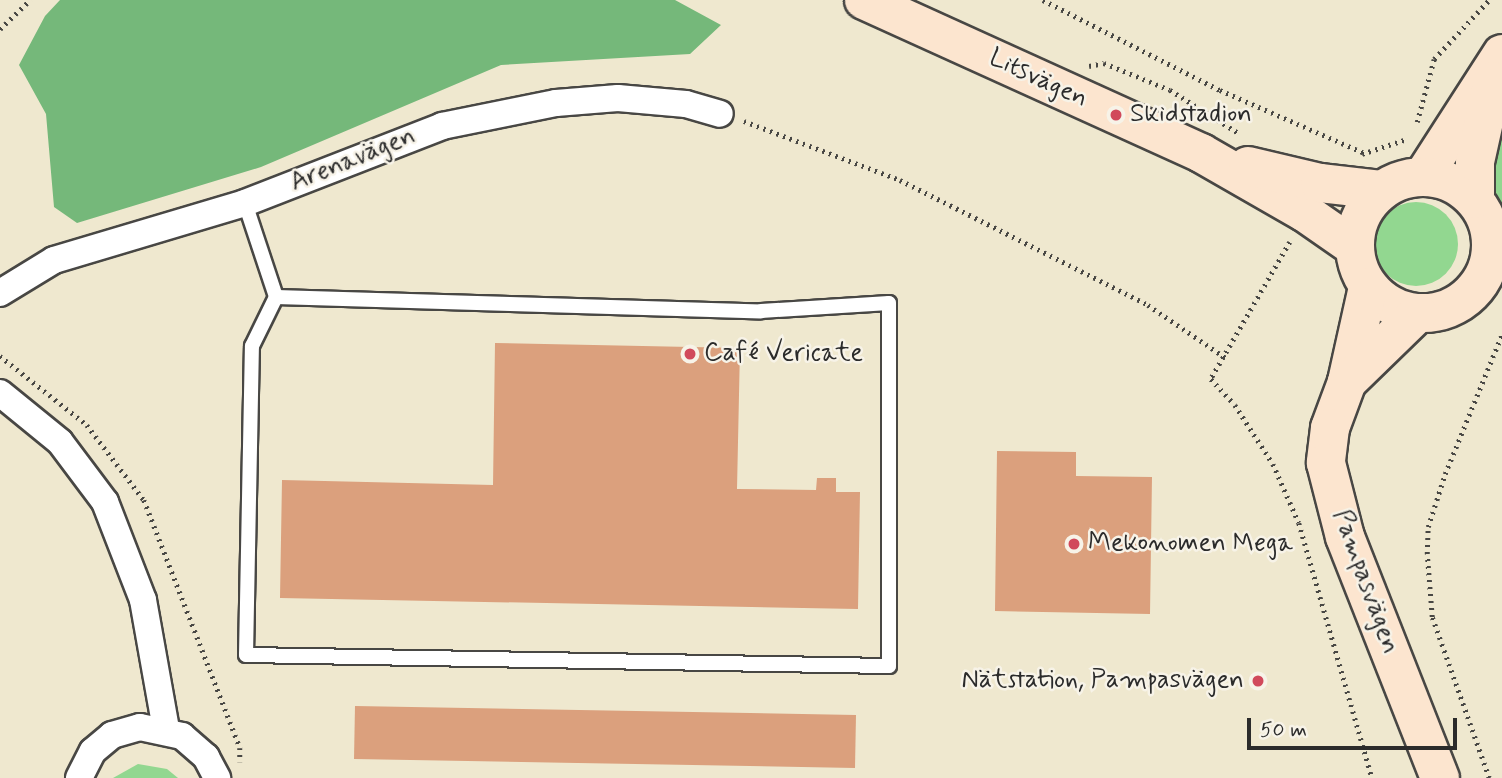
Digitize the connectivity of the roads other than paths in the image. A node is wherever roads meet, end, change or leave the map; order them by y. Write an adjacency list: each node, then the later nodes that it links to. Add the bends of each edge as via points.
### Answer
1 (879, 2): 4 (main road, Litsvägen)
2 (1500, 56): 5 (main road); 7 (main road, via 1475,162)
3 (720, 114): 8 (street, Arenavägen, via 686,104 618,98 556,103 402,138)
4 (1212, 158): 6 (main road, Litsvägen, via 1320,183); 10 (main road, Litsvägen)
5 (1424, 176): 6 (main road, via 1403,178); 7 (main road, via 1448,180)
6 (1381, 190): 10 (main road, via 1359,219)
7 (1475, 200): 9 (main road)
8 (245, 203): 12 (street, Arenavägen, via 54,260); 13 (lane)
9 (1497, 245): 14 (main road, via 1486,272)
10 (1353, 247): 11 (main road)
11 (1368, 287): 16 (main road, via 1393,307); 17 (main road, Pampasvägen)
12 (0, 293)
13 (276, 298): 13 (lane, via 761,311 889,303 888,666 246,655 252,345)
14 (1463, 301): 15 (main road); 16 (main road, via 1440,312)
15 (1502, 303)
16 (1418, 313): 17 (main road, Pampasvägen)
17 (1347, 382): 20 (main road, Pampasvägen, via 1330,428 1326,463 1345,537)
18 (0, 393): 19 (street, via 60,442 105,502 143,600)
19 (166, 729): 21 (street, via 140,727 112,735 93,751); 22 (street, via 206,757)
20 (1439, 777)
21 (79, 778)
22 (217, 778)

